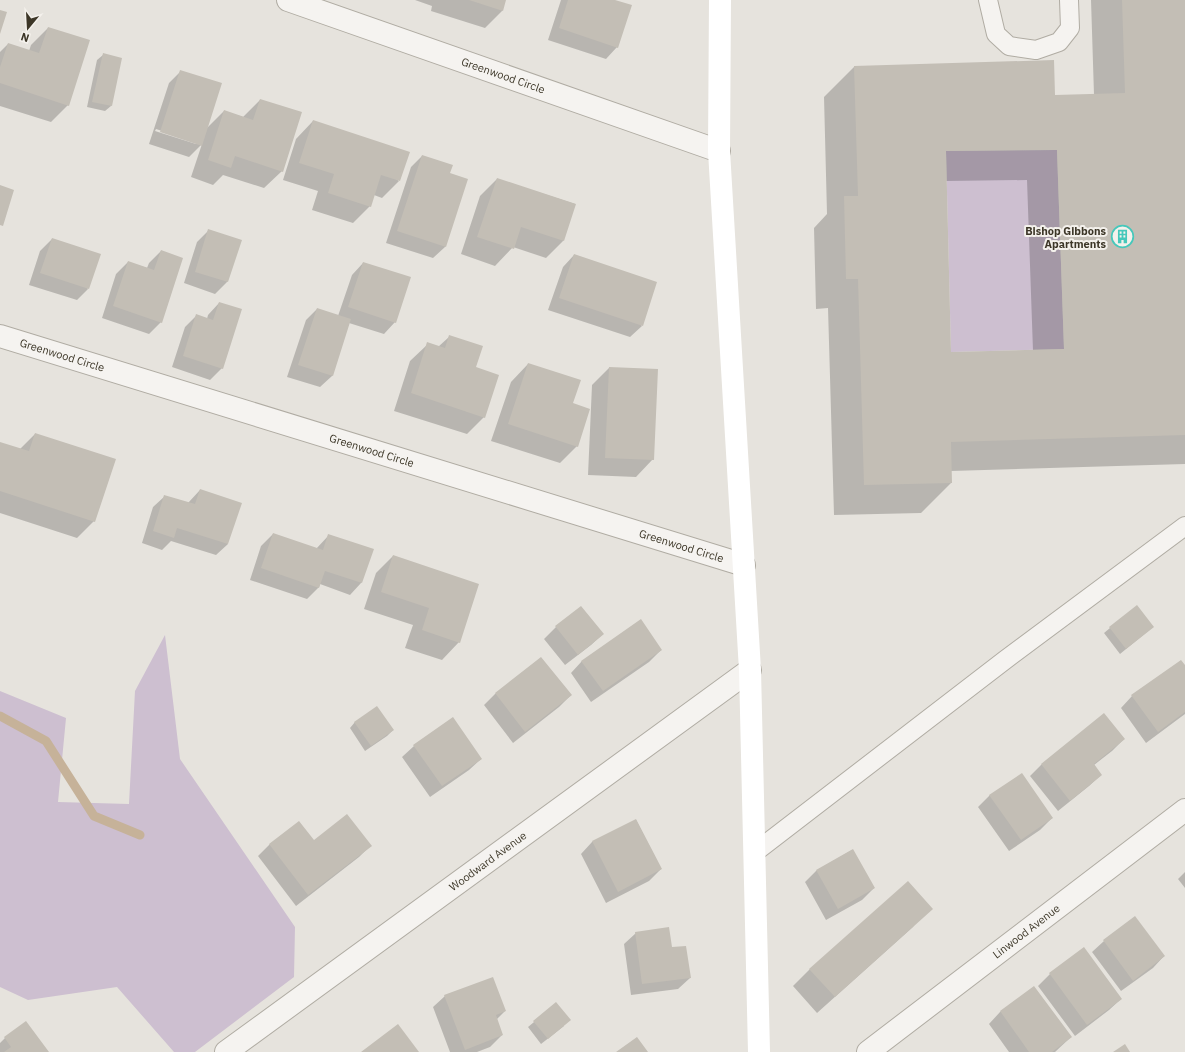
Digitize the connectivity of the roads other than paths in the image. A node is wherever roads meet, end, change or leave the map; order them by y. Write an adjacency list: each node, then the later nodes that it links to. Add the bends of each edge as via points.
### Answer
1 (288, 0): 5 (street, Greenwood Circle)
2 (720, 0): 5 (street)
3 (988, 0): 4 (lane, via 996,34 1009,46 1036,50 1059,42 1070,28)
4 (1069, 0)
5 (719, 151): 8 (street)
6 (0, 336): 8 (street, Greenwood Circle)
7 (1185, 526): 11 (lane, via 1005,660)
8 (744, 565): 9 (street)
9 (750, 670): 11 (street); 12 (street, Woodward Avenue)
10 (1185, 810): 14 (street, Linwood Avenue)
11 (754, 853): 13 (street)
12 (226, 1052)
13 (759, 1052)
14 (868, 1052)

